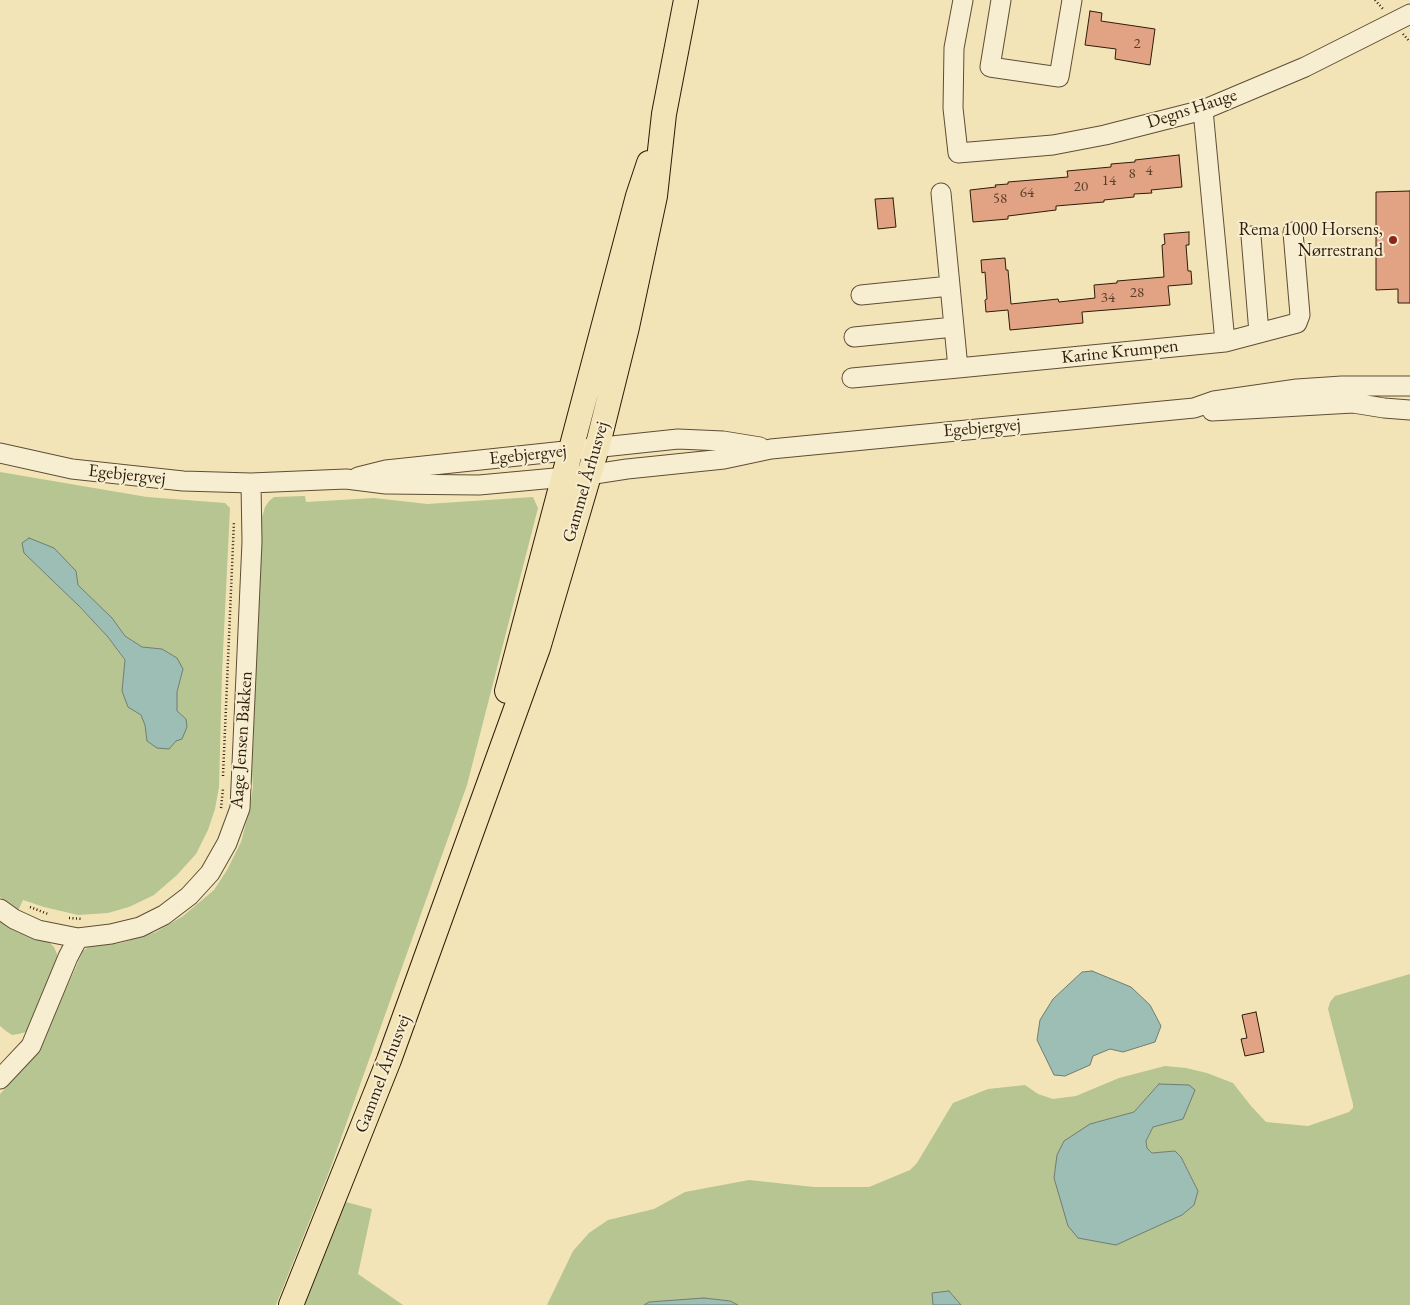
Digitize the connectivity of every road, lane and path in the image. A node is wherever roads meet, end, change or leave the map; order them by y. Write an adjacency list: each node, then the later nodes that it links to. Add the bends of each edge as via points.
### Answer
1 (686, 0): 11 (main road, Gammel Århusvej)
2 (963, 0): 10 (street, Degns Hauge, via 954,48 953,108 958,153 1054,145)
3 (1001, 0): 4 (street, via 990,67 1059,77)
4 (1072, 0)
5 (1381, 0): 7 (path)
6 (1406, 0): 8 (street)
7 (1378, 3)
8 (1410, 5)
9 (1410, 14): 10 (street, Degns Hauge, via 1305,67)
10 (1203, 110): 20 (street)
11 (664, 114): 28 (main road, Gammel Århusvej, via 656,196); 30 (main road, Gammel Århusvej, via 638,196)
12 (941, 193): 15 (street)
13 (1292, 232): 18 (street, Karine Krumpen, via 1300,315 1297,323)
14 (1250, 236): 18 (street)
15 (950, 286): 16 (street); 17 (street)
16 (861, 295)
17 (954, 327): 19 (street); 21 (street)
18 (1259, 333): 20 (street, Karine Krumpen)
19 (854, 337)
20 (1225, 342): 21 (street, Karine Krumpen)
21 (958, 368): 22 (street, Karine Krumpen)
22 (852, 378)
23 (1410, 386): 26 (street, Egebjergvej, via 1297,389 1214,401)
24 (1410, 400): 25 (street, via 1372,399)
25 (1352, 403): 26 (street, Egebjergvej, via 1214,412); 27 (street, Egebjergvej)
26 (1194, 408): 29 (street, Egebjergvej)
27 (1410, 410)
28 (596, 448): 29 (street, Egebjergvej, via 678,439 723,441); 30 (street, Egebjergvej); 32 (main road, Gammel Århusvej)
29 (771, 449): 32 (street, Egebjergvej, via 724,459)
30 (572, 451): 32 (main road, Gammel Århusvej); 33 (street, Egebjergvej, via 386,470)
31 (0, 454): 34 (street, Egebjergvej, via 81,470 183,482)
32 (576, 476): 33 (street, Egebjergvej, via 480,484 386,484); 43 (main road, Gammel Århusvej, via 538,648 389,1060)
33 (346, 479): 34 (street, Egebjergvej)
34 (251, 483): 41 (street, Aage Jensen Bakken, via 252,542 240,808 231,834 210,873 189,896 164,915 140,927)
35 (234, 514): 36 (path)
36 (220, 813)
37 (7, 914): 38 (path, via 26,905); 41 (street, Aage Jensen Bakken, via 38,930)
38 (55, 915)
39 (62, 917): 40 (path)
40 (86, 920)
41 (78, 938): 42 (street, via 31,1046)
42 (0, 1080)
43 (291, 1305)

